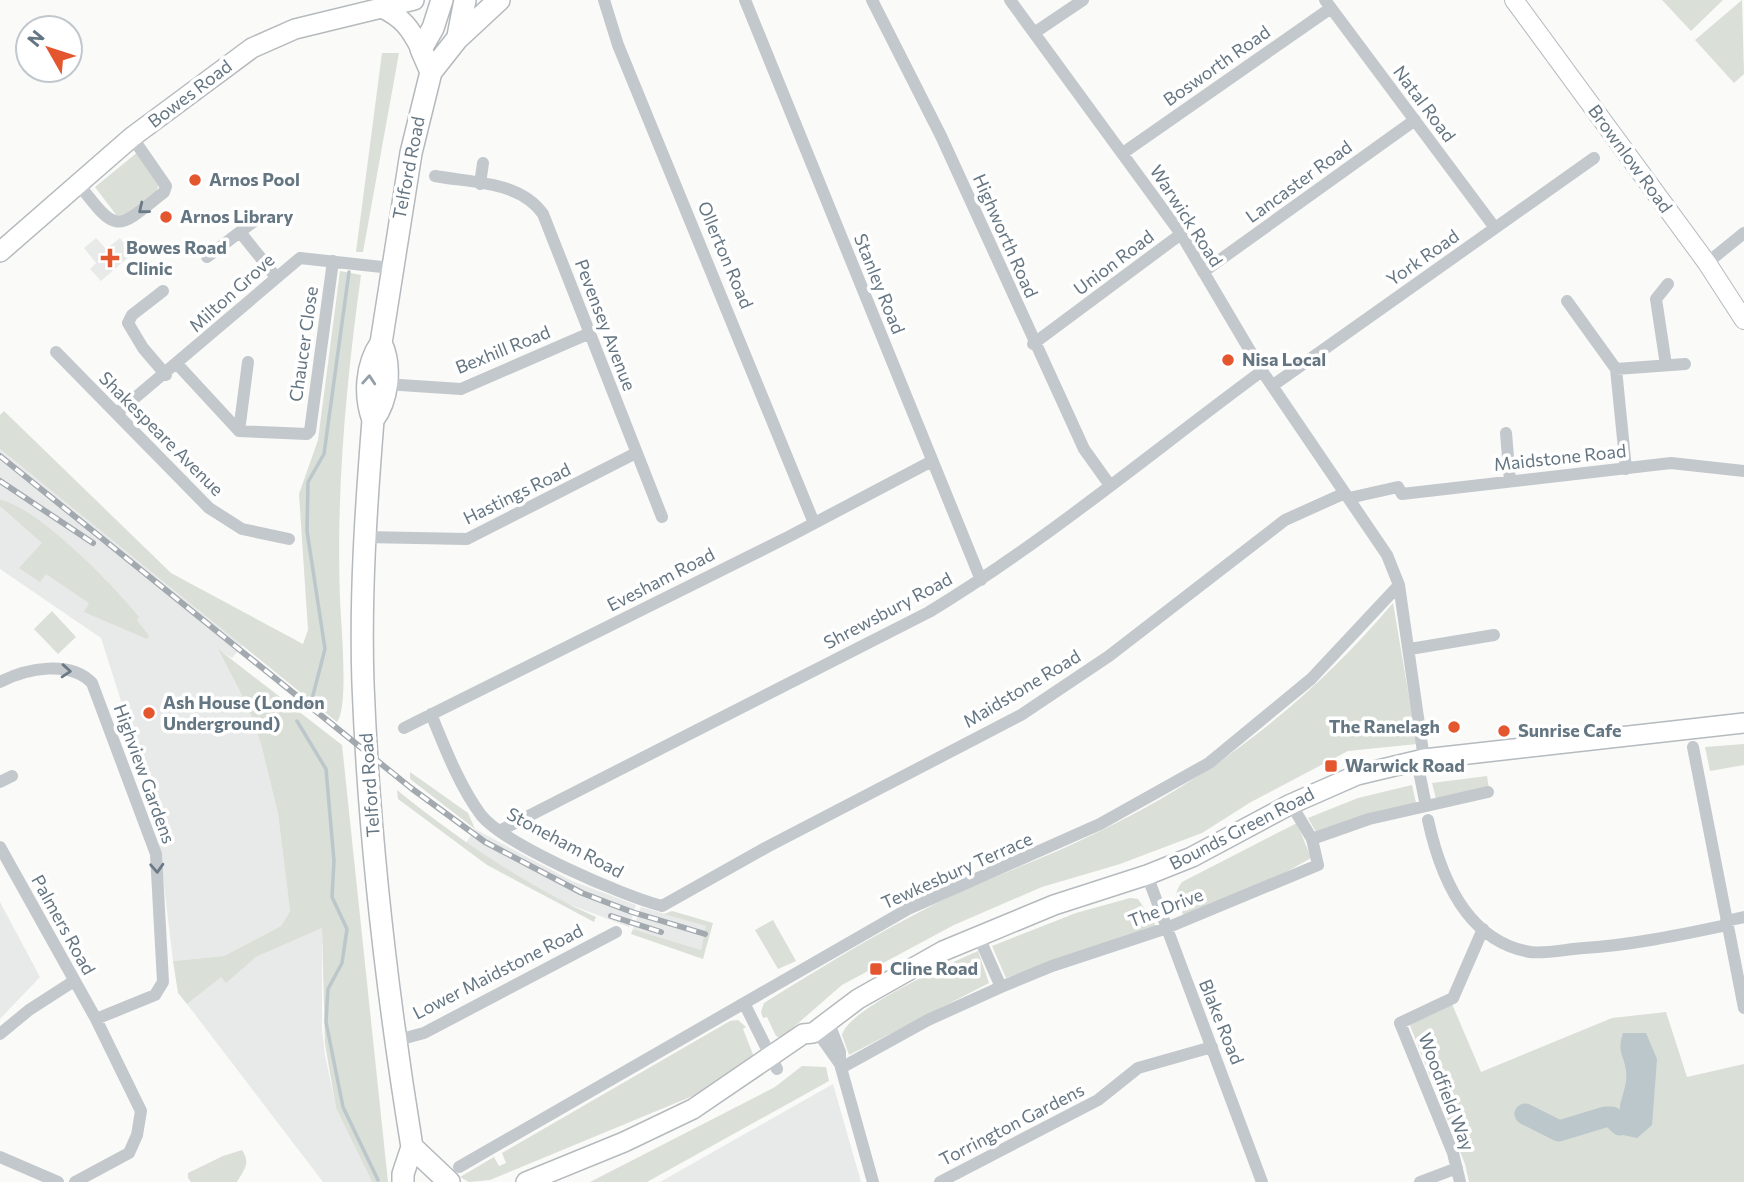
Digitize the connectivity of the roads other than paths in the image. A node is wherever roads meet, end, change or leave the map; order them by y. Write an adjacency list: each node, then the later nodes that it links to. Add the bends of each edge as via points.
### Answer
1 (414, 0): 12 (main road, Bowes Road)
2 (442, 0): 15 (highway)
3 (464, 0): 14 (highway)
4 (499, 0): 14 (highway)
5 (604, 0): 66 (street, Ollerton Road, via 618,45)
6 (745, 0): 59 (street, Stanley Road)
7 (872, 0): 43 (street, Highworth Road, via 941,136)
8 (1010, 0): 13 (street, Warwick Road)
9 (1083, 0): 13 (street)
10 (1514, 0): 33 (main road, Brownlow Road)
11 (1329, 4): 17 (street, Natal Road); 19 (street, Bosworth Road)
12 (382, 8): 15 (main road, via 410,26); 18 (main road, Bowes Road, via 273,37)
13 (1034, 33): 19 (street, Warwick Road)
14 (457, 39): 16 (highway)
15 (421, 49): 16 (highway)
16 (431, 72): 34 (highway, Telford Road, via 416,127)
17 (1415, 120): 26 (street, Natal Road); 35 (street, Lancaster Road)
18 (132, 138): 23 (main road, Bowes Road); 23 (street, one-way to 23, via 166,186 164,192 129,220 117,223 106,219)
19 (1123, 153): 29 (street, Warwick Road)
20 (1594, 158): 26 (street, York Road)
21 (483, 163): 24 (street)
22 (435, 176): 24 (street, Pevensey Avenue)
23 (77, 182): 30 (main road, Bowes Road)
24 (480, 184): 41 (street, Pevensey Avenue, via 532,198 543,214)
25 (253, 222): 27 (street)
26 (1495, 228): 53 (street, York Road)
27 (240, 232): 31 (street); 36 (street)
28 (1744, 233): 33 (street)
29 (1181, 234): 35 (street, Warwick Road); 43 (street, Union Road)
30 (0, 252)
31 (207, 257)
32 (333, 261): 34 (street, Milton Grove); 36 (street, Milton Grove, via 300,258); 56 (street, Chaucer Close, via 310,431)
33 (1707, 263): 40 (main road, Brownlow Road)
34 (391, 268): 42 (highway, Telford Road)
35 (1203, 272): 50 (street, Warwick Road)
36 (276, 277): 47 (street, Milton Grove)
37 (1668, 284): 48 (street, via 1656,299)
38 (163, 292): 51 (street, via 128,323)
39 (1567, 302): 49 (street)
40 (1744, 320)
41 (590, 333): 52 (street, Bexhill Road, via 461,389); 58 (street, Pevensey Avenue)
42 (381, 343): 52 (highway, Telford Road, via 388,358); 55 (highway, Telford Road, one-way to 42, via 367,404 370,358)
43 (1034, 344): 63 (street, Highworth Road, via 1084,449)
44 (56, 352): 54 (street, Shakespeare Avenue)
45 (248, 362): 56 (street)
46 (1685, 364): 48 (street)
47 (178, 365): 51 (street, Milton Grove); 56 (street)
48 (1666, 365): 49 (street)
49 (1616, 369): 60 (street)
50 (1262, 371): 53 (street, Warwick Road); 63 (street, Shrewsbury Road)
51 (166, 375): 54 (street, Milton Grove)
52 (385, 384): 55 (highway, Telford Road, via 383,406)
53 (1272, 386): 64 (street, Warwick Road)
54 (117, 413): 68 (street, Shakespeare Avenue, via 222,518 242,529)
55 (373, 420): 67 (highway, Telford Road)
56 (239, 431)
57 (1506, 433): 62 (street)
58 (636, 453): 65 (street, Pevensey Avenue); 67 (street, Hastings Road, via 467,539)
59 (932, 461): 66 (street, Evesham Road); 69 (street, Stanley Road)
60 (1626, 469): 61 (street, Maidstone Road, via 1691,463); 62 (street, Maidstone Road)
61 (1744, 471)
62 (1510, 481): 64 (street, Maidstone Road, via 1402,494 1398,487 1382,488)
63 (1109, 484): 69 (street, Shrewsbury Road)
64 (1347, 496): 70 (street, Warwick Road, via 1393,566); 87 (street, Maidstone Road, via 1285,520 1109,656 1021,715)
65 (662, 517)
66 (814, 523): 74 (street, Evesham Road)
67 (364, 537): 101 (highway, Telford Road, via 368,773)
68 (289, 539)
69 (981, 580): 83 (street, Shrewsbury Road, via 929,612)
70 (1399, 585): 72 (street); 96 (street, Tewkesbury Terrace, via 1311,679 1209,763 1100,824 908,909)
71 (1494, 635): 72 (street)
72 (1410, 649): 78 (street)
73 (0, 682): 98 (street, Highview Gardens, one-way to 98, via 33,671 73,669 92,684 156,854 163,982 155,995)
74 (431, 714): 76 (street, Evesham Road); 83 (street, Stoneham Road, via 470,796 482,816)
75 (1744, 723): 78 (main road, Bounds Green Road)
76 (404, 727)
77 (1693, 747): 89 (street)
78 (1420, 760): 80 (main road, Bounds Green Road, via 1357,775); 81 (street)
79 (1489, 792): 81 (street)
80 (1291, 804): 84 (street); 86 (main road, Bounds Green Road, via 1192,857)
81 (1426, 806): 84 (street)
82 (1428, 820): 91 (street, via 1447,886)
83 (499, 831): 87 (street, Stoneham Road, via 609,888)
84 (1312, 839): 90 (street, The Drive, via 1318,865)
85 (0, 847): 94 (street, Palmers Road)
86 (1147, 875): 90 (street, Blake Road); 93 (main road, Bounds Green Road)
87 (662, 906)
88 (1744, 917): 89 (street)
89 (1727, 923): 91 (street, via 1623,945 1531,952); 97 (street)
90 (1164, 929): 95 (street, The Drive); 102 (street, Blake Road)
91 (1483, 929): 107 (street, Woodfield Way, via 1453,998 1400,1023)
92 (617, 932): 101 (street, Lower Maidstone Road, via 424,1033)
93 (978, 935): 95 (street); 99 (main road, Bounds Green Road, via 903,972)
94 (74, 981): 98 (street, Palmers Road); 100 (street)
95 (1001, 987): 104 (street, The Drive)
96 (745, 1005): 103 (street); 108 (street, Tewkesbury Terrace)
97 (1744, 1008)
98 (96, 1019): 111 (street, Palmers Road, via 141,1111 129,1153)
99 (819, 1028): 103 (main road, Bounds Green Road, via 807,1046); 104 (street, via 840,1052)
100 (0, 1034)
101 (394, 1041): 105 (highway, Telford Road)
102 (1212, 1047): 115 (street, Torrington Gardens, via 1138,1068 1098,1100); 116 (street, Blake Road)
103 (774, 1063): 109 (main road, Bounds Green Road, via 724,1102 693,1109)
104 (841, 1066): 114 (street)
105 (419, 1154): 108 (highway); 112 (highway, Telford Road, via 403,1174); 113 (highway, Telford Road)
106 (0, 1157): 110 (street)
107 (1457, 1168): 117 (street); 118 (street, Woodfield Way)
108 (454, 1175)
109 (534, 1180)
110 (58, 1182)
111 (75, 1182)
112 (404, 1182)
113 (430, 1182)
114 (873, 1182)
115 (940, 1182)
116 (1262, 1182)
117 (1420, 1182)
118 (1460, 1182)

